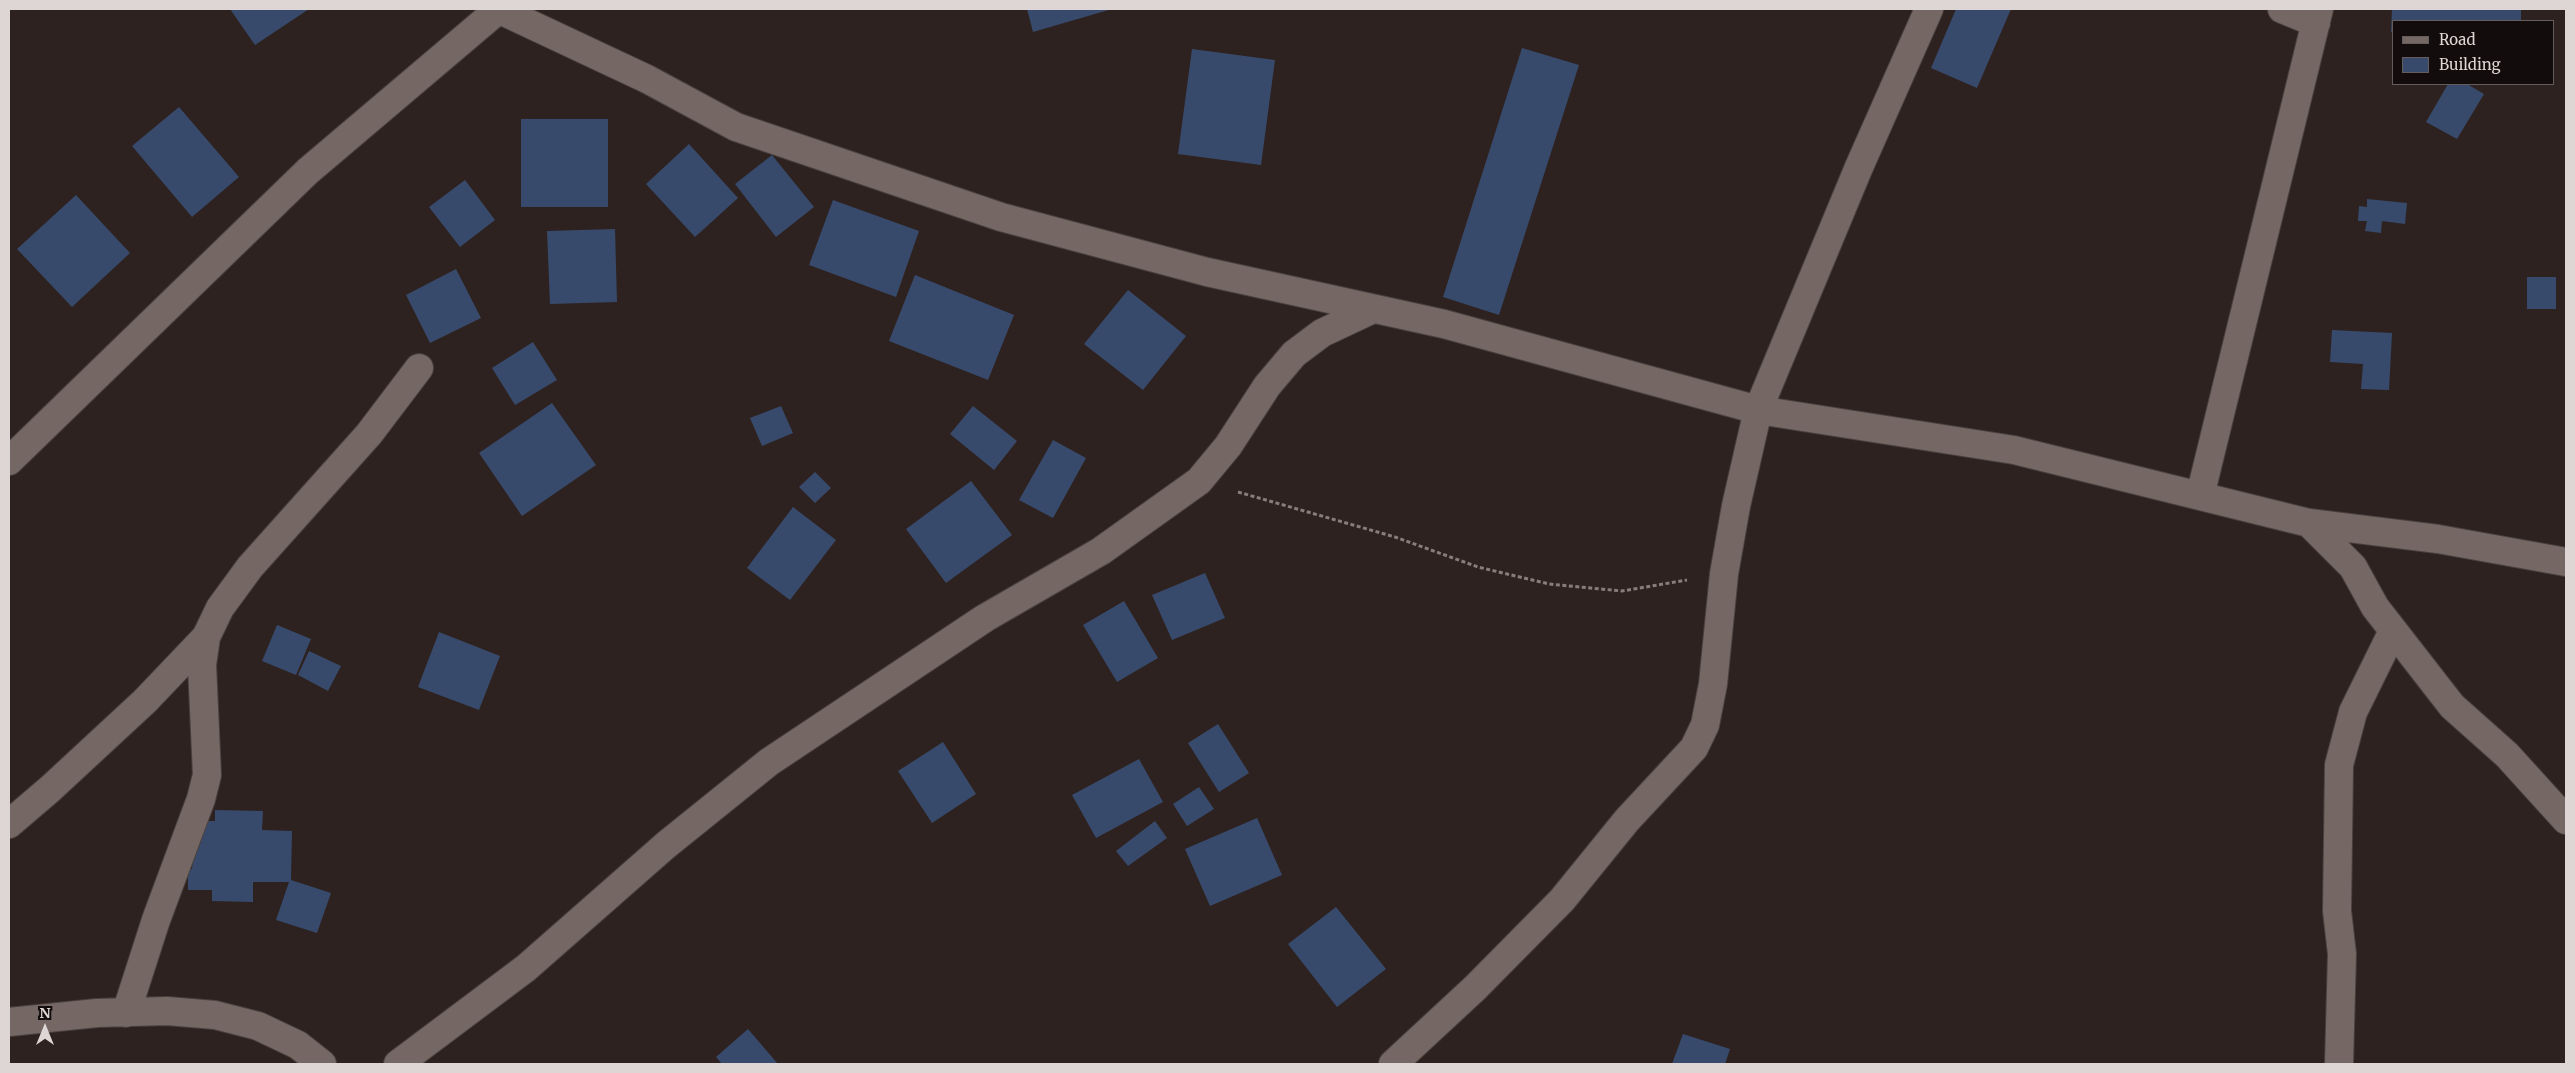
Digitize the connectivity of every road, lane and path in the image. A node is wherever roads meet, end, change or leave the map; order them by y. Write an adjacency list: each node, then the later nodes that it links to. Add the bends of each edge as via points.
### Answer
1 (498, 9): 5 (street, via 647,79 736,127 1001,217 1207,272); 8 (street, via 308,171)
2 (1929, 9): 7 (street)
3 (2282, 9): 4 (street)
4 (2317, 16): 10 (street)
5 (1373, 308): 7 (street, via 1444,324); 9 (street, via 1322,333 1294,354)
6 (419, 368): 15 (street, via 369,434 250,567 220,608)
7 (1758, 410): 10 (street, via 2014,450); 13 (street)
8 (9, 460)
9 (1199, 481): 13 (path, via 1395,537 1478,567 1549,584 1622,591); 21 (street, via 1100,551 985,618 769,762 666,845 526,968)
10 (2200, 496): 11 (street)
11 (2308, 523): 12 (street, via 2438,539); 14 (street, via 2354,567 2374,607)
12 (2566, 562)
13 (1724, 574): 22 (street, via 1713,684 1705,725 1694,748 1627,820 1562,900 1475,988)
14 (2394, 631): 16 (street, via 2452,706 2507,755); 23 (street, via 2353,712 2339,765 2337,911 2342,954)
15 (206, 637): 17 (street, via 144,701); 18 (street, via 202,665 207,775)
16 (2566, 820)
17 (9, 824)
18 (126, 1012): 19 (street); 20 (street, via 215,1015 249,1024 298,1045)
19 (9, 1022)
20 (322, 1064)
21 (398, 1064)
22 (1393, 1064)
23 (2339, 1064)

